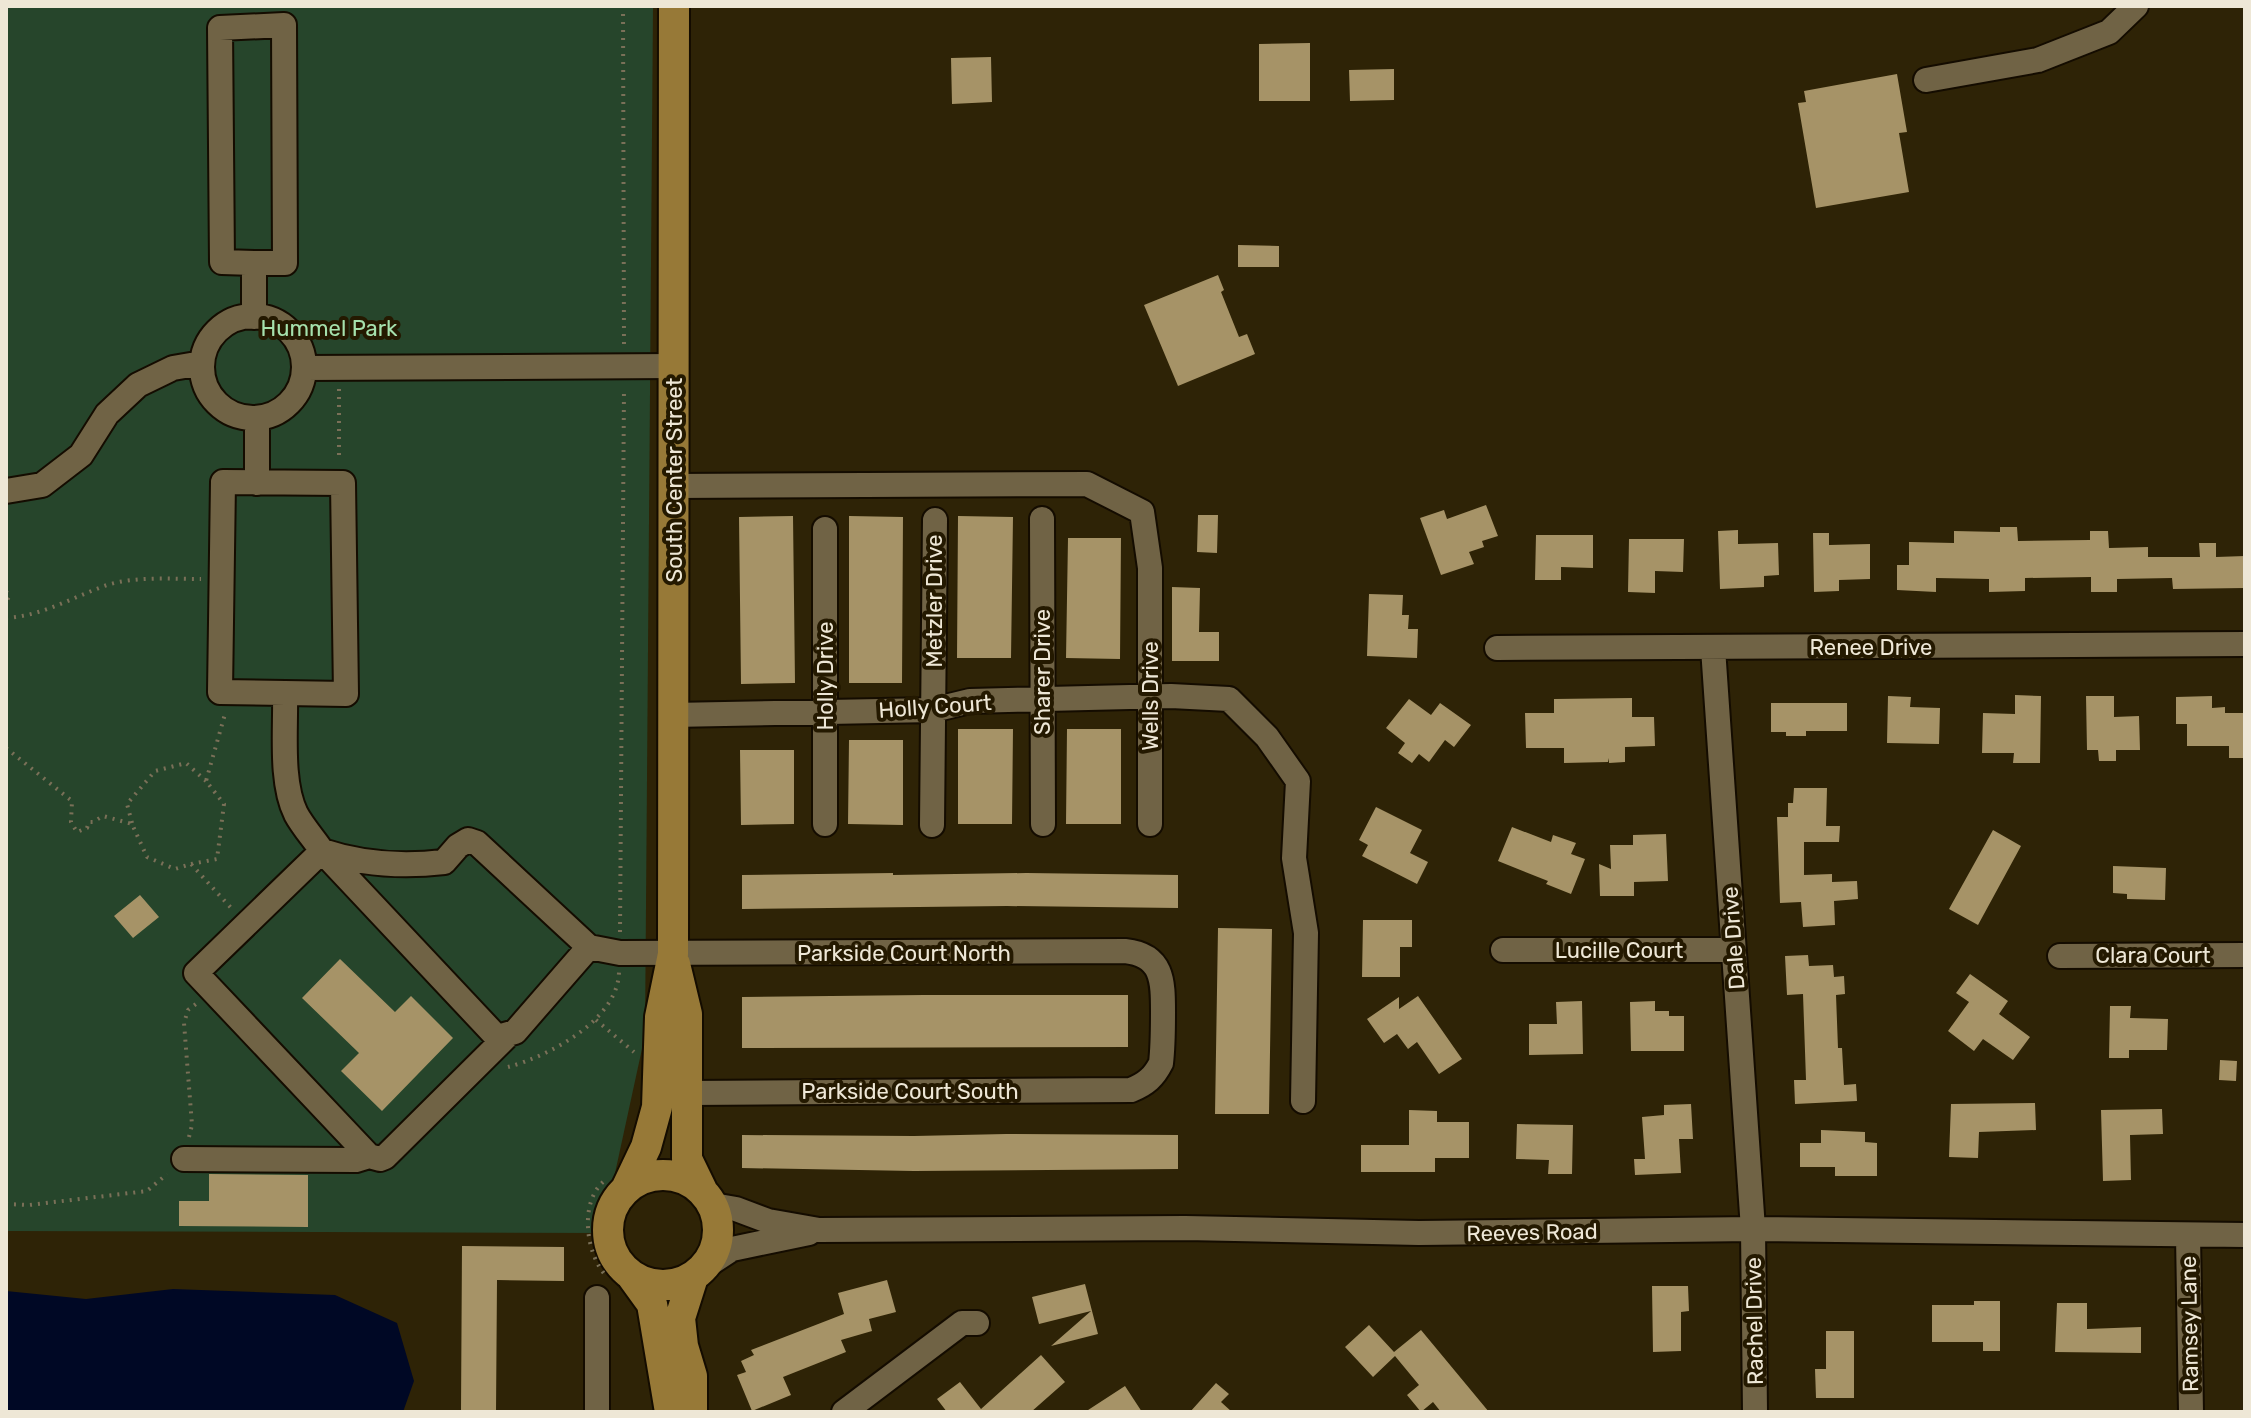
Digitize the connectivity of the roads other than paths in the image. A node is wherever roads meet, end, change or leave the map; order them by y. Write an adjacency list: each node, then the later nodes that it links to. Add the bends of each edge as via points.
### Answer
1 (674, 6): 7 (main road, South Center Street)
2 (2136, 6): 3 (street, via 2109,32 2038,60)
3 (1926, 80)
4 (254, 263): 4 (street, via 222,262 220,28 284,25 285,263); 5 (street)
5 (254, 317): 6 (street, via 230,321 216,331); 8 (street, via 280,324 293,336)
6 (202, 363): 9 (street, via 203,379 220,406); 12 (street, via 173,368 138,385 107,414 81,455 42,485)
7 (674, 366): 8 (street); 11 (main road, South Center Street)
8 (304, 368): 9 (street, via 293,398 281,410)
9 (257, 418): 10 (street)
10 (257, 483): 19 (street, via 223,482 220,692); 19 (street, via 343,483 346,694)
11 (674, 486): 20 (street, Wells Drive, via 1087,484 1142,512 1150,568); 24 (main road, South Center Street)
12 (6, 491)
13 (1042, 519): 21 (street, Sharer Drive)
14 (935, 520): 22 (street, Metzler Drive)
15 (825, 529): 23 (street, Holly Drive)
16 (2245, 644): 18 (street, Renee Drive)
17 (1497, 648): 18 (street, Renee Drive)
18 (1713, 648): 32 (street, Dale Drive)
19 (285, 693): 29 (street, via 291,800)
20 (1150, 697): 21 (street, Holly Court); 27 (street, Wells Drive); 39 (street, Holly Court, via 1229,699 1267,737 1298,781 1294,858 1306,933)
21 (1042, 700): 22 (street, Holly Court, via 970,701); 26 (street, Sharer Drive)
22 (933, 710): 23 (street, Holly Court); 28 (street, Metzler Drive)
23 (825, 712): 24 (street, Holly Court); 25 (street, Holly Drive)
24 (672, 715): 33 (main road, South Center Street)
25 (825, 824)
26 (1043, 824)
27 (1150, 824)
28 (932, 825)
29 (322, 851): 30 (street, via 409,865 444,862 468,840 477,843); 36 (street, via 494,1034); 40 (street, via 196,973)
30 (589, 947): 33 (street, Parkside Court North); 36 (street)
31 (1503, 950): 32 (street, Lucille Court)
32 (1734, 950): 44 (street, Dale Drive)
33 (673, 954): 37 (street, Parkside Court North, via 1135,952 1149,959 1163,982 1163,1053 1155,1075); 38 (main road, South Center Street, via 687,1014); 42 (main road, South Center Street, via 660,1017 657,1107)
34 (2245, 955): 35 (street, Clara Court)
35 (2060, 956)
36 (508, 1035): 40 (street)
37 (1131, 1090): 38 (street, Parkside Court South)
38 (689, 1093): 43 (main road, South Center Street, via 687,1159)
39 (1303, 1101)
40 (377, 1156): 41 (street)
41 (184, 1159)
42 (626, 1189): 43 (main road, via 639,1180 672,1175 688,1180); 49 (main road, via 612,1209 608,1233 611,1249)
43 (708, 1197): 45 (street, Reeves Road, via 768,1221); 48 (main road, via 719,1236 715,1252)
44 (1753, 1229): 45 (street, Reeves Road); 47 (street, Reeves Road); 56 (street, Rachel Drive)
45 (819, 1230): 48 (street, Reeves Road, via 732,1249)
46 (2245, 1235): 47 (street, Reeves Road)
47 (2188, 1236): 57 (street, Ramsey Lane)
48 (700, 1271): 49 (main road, via 662,1285); 54 (main road, via 680,1318 692,1376)
49 (631, 1275): 53 (main road, via 652,1304)
50 (597, 1298): 52 (street)
51 (977, 1323): 55 (street, via 962,1323)
52 (597, 1412)
53 (670, 1412)
54 (692, 1412)
55 (844, 1412)
56 (1755, 1412)
57 (2191, 1412)

